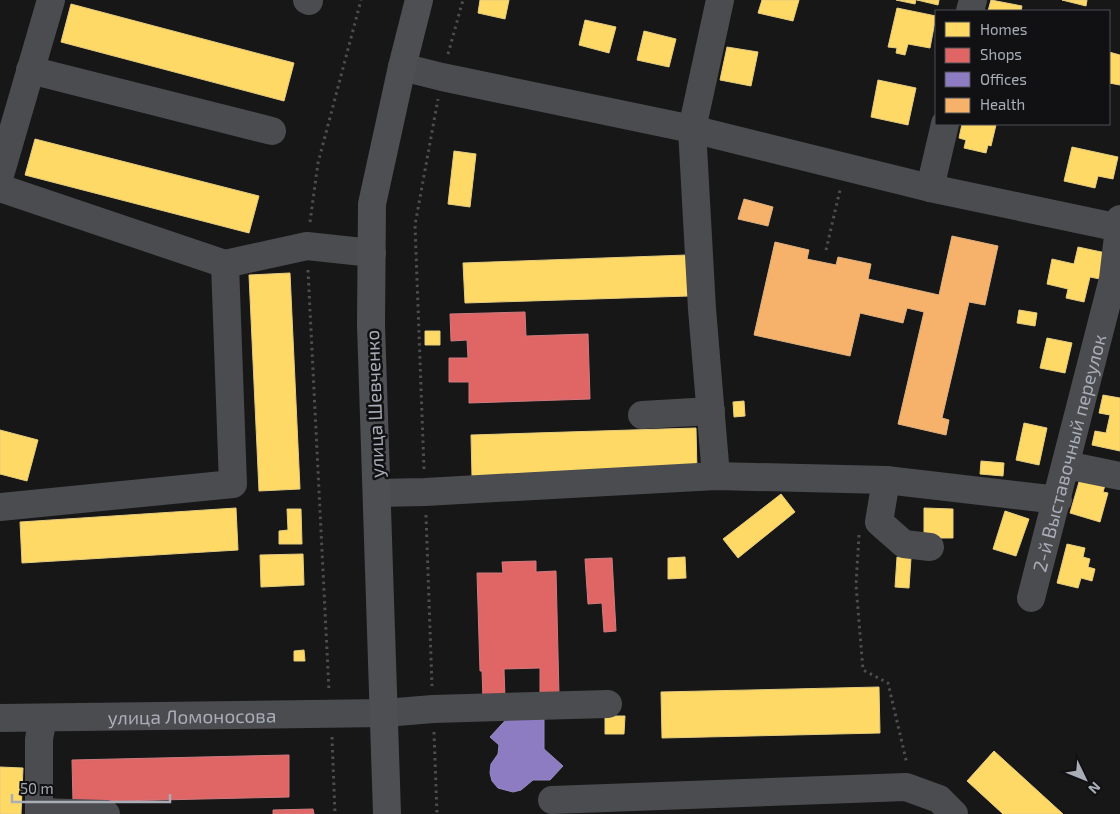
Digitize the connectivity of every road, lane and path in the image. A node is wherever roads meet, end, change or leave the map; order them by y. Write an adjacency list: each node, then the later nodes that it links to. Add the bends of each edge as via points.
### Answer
1 (51, 0): 7 (street)
2 (361, 0): 17 (path, via 318,163)
3 (419, 0): 6 (main road, улица Шевченко)
4 (463, 0): 8 (path)
5 (720, 0): 10 (street)
6 (402, 66): 8 (street); 19 (main road, улица Шевченко, via 372,204)
7 (30, 70): 11 (street); 13 (street)
8 (442, 77): 10 (street); 27 (path, via 416,225)
9 (945, 125): 15 (street)
10 (692, 130): 12 (street); 21 (street)
11 (272, 131)
12 (846, 168): 15 (street); 18 (path)
13 (0, 174)
14 (0, 188): 20 (street)
15 (930, 188): 16 (street)
16 (1119, 225): 23 (street, 2-й Выставочный переулок, via 1113,279)
17 (307, 246): 19 (street); 20 (street); 37 (path)
18 (826, 250)
19 (372, 253): 28 (main road, улица Шевченко)
20 (225, 264): 30 (street, via 232,484)
21 (711, 411): 22 (street); 24 (street)
22 (642, 415)
23 (1066, 465): 25 (street); 29 (street, 2-й Выставочный переулок)
24 (716, 476): 26 (street); 27 (street)
25 (1120, 476)
26 (886, 480): 29 (street); 32 (street, via 879,522 904,544)
27 (425, 492): 28 (street); 35 (path)
28 (377, 493): 36 (main road, улица Шевченко)
29 (1058, 500): 33 (street, 2-й Выставочный переулок)
30 (0, 507)
31 (859, 527): 40 (path, via 856,585 863,670 888,683)
32 (930, 547)
33 (1031, 598)
34 (608, 704): 35 (street, улица Ломоносова)
35 (433, 709): 36 (street, улица Ломоносова); 47 (path)
36 (385, 713): 37 (street, улица Ломоносова); 46 (main road, улица Шевченко)
37 (331, 714): 39 (street, улица Ломоносова); 45 (path)
38 (0, 718): 39 (street, улица Ломоносова)
39 (43, 718): 43 (street, via 39,739)
40 (913, 789): 42 (street, via 906,787); 48 (street, via 940,799)
41 (552, 800): 42 (street)
42 (724, 804)
43 (39, 813): 44 (street)
44 (106, 814)
45 (335, 814)
46 (388, 814)
47 (437, 814)
48 (954, 814)

